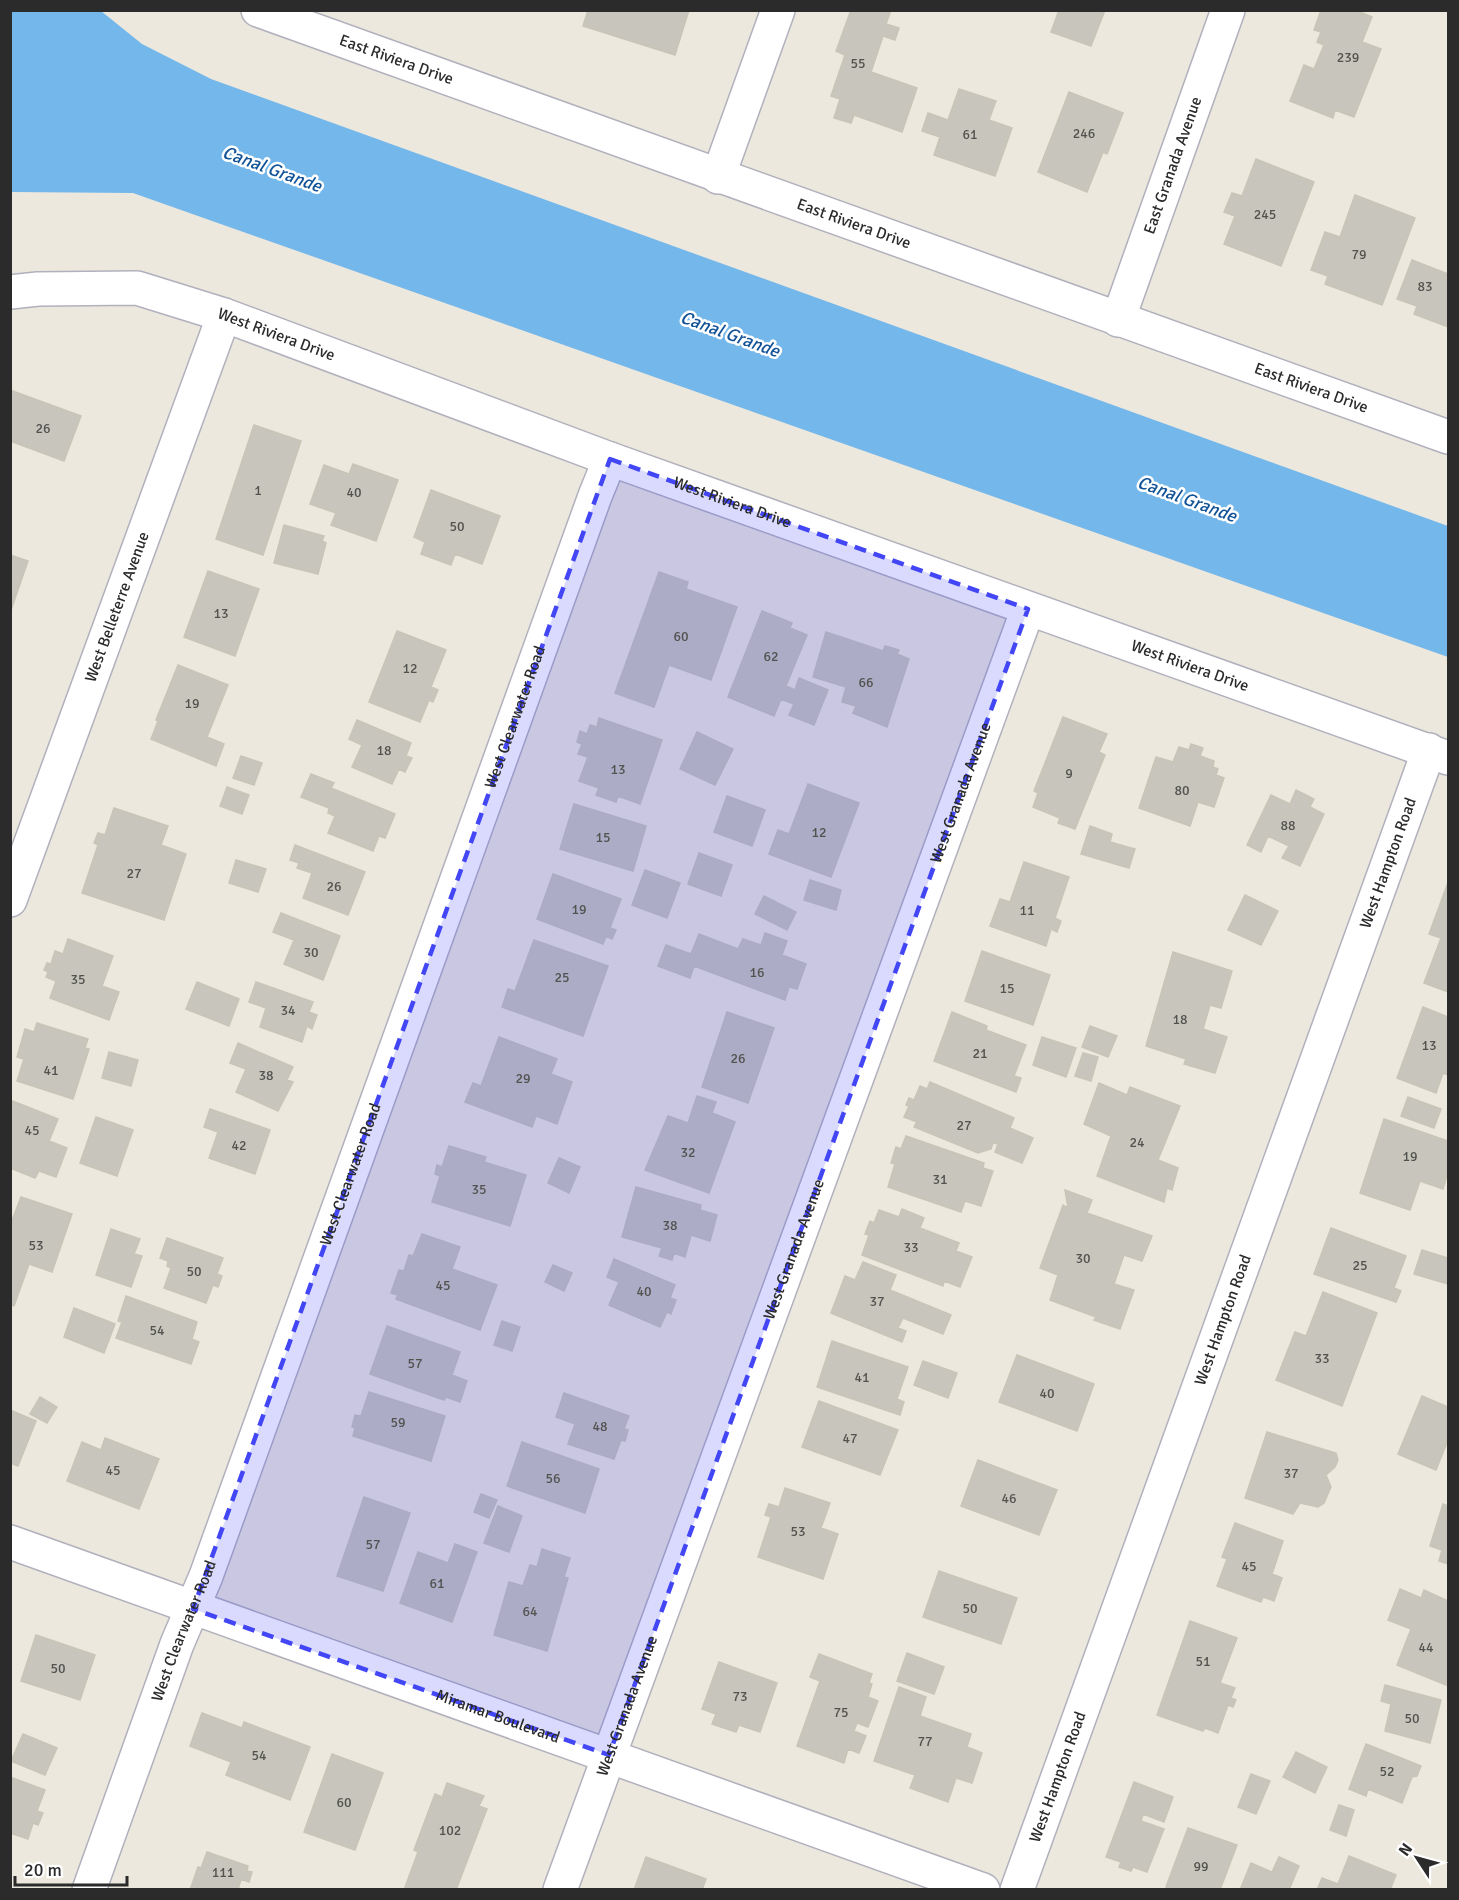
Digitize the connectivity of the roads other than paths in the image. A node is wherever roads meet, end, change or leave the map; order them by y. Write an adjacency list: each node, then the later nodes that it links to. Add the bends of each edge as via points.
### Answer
1 (258, 10): 4 (street, East Riviera Drive)
2 (778, 10): 5 (street)
3 (1228, 10): 8 (street, East Granada Avenue)
4 (316, 21): 5 (street, East Riviera Drive)
5 (718, 177): 8 (street, East Riviera Drive)
6 (10, 292): 7 (street, West Riviera Drive, via 137,288)
7 (224, 315): 10 (street, West Riviera Drive); 13 (street, West Belleterre Avenue)
8 (1118, 320): 9 (street, East Riviera Drive)
9 (1449, 437)
10 (610, 459): 11 (street, West Riviera Drive); 15 (street, West Clearwater Road)
11 (1028, 609): 12 (street, West Riviera Drive); 16 (street, West Granada Avenue)
12 (1439, 754): 20 (street, West Hampton Road)
13 (10, 900)
14 (10, 1542): 15 (street, Miramar Boulevard)
15 (193, 1609): 16 (street, Miramar Boulevard); 17 (street, West Clearwater Road)
16 (609, 1755): 18 (street, West Granada Avenue); 19 (street, Miramar Boulevard)
17 (89, 1890)
18 (560, 1890)
19 (983, 1890)
20 (1017, 1890)

